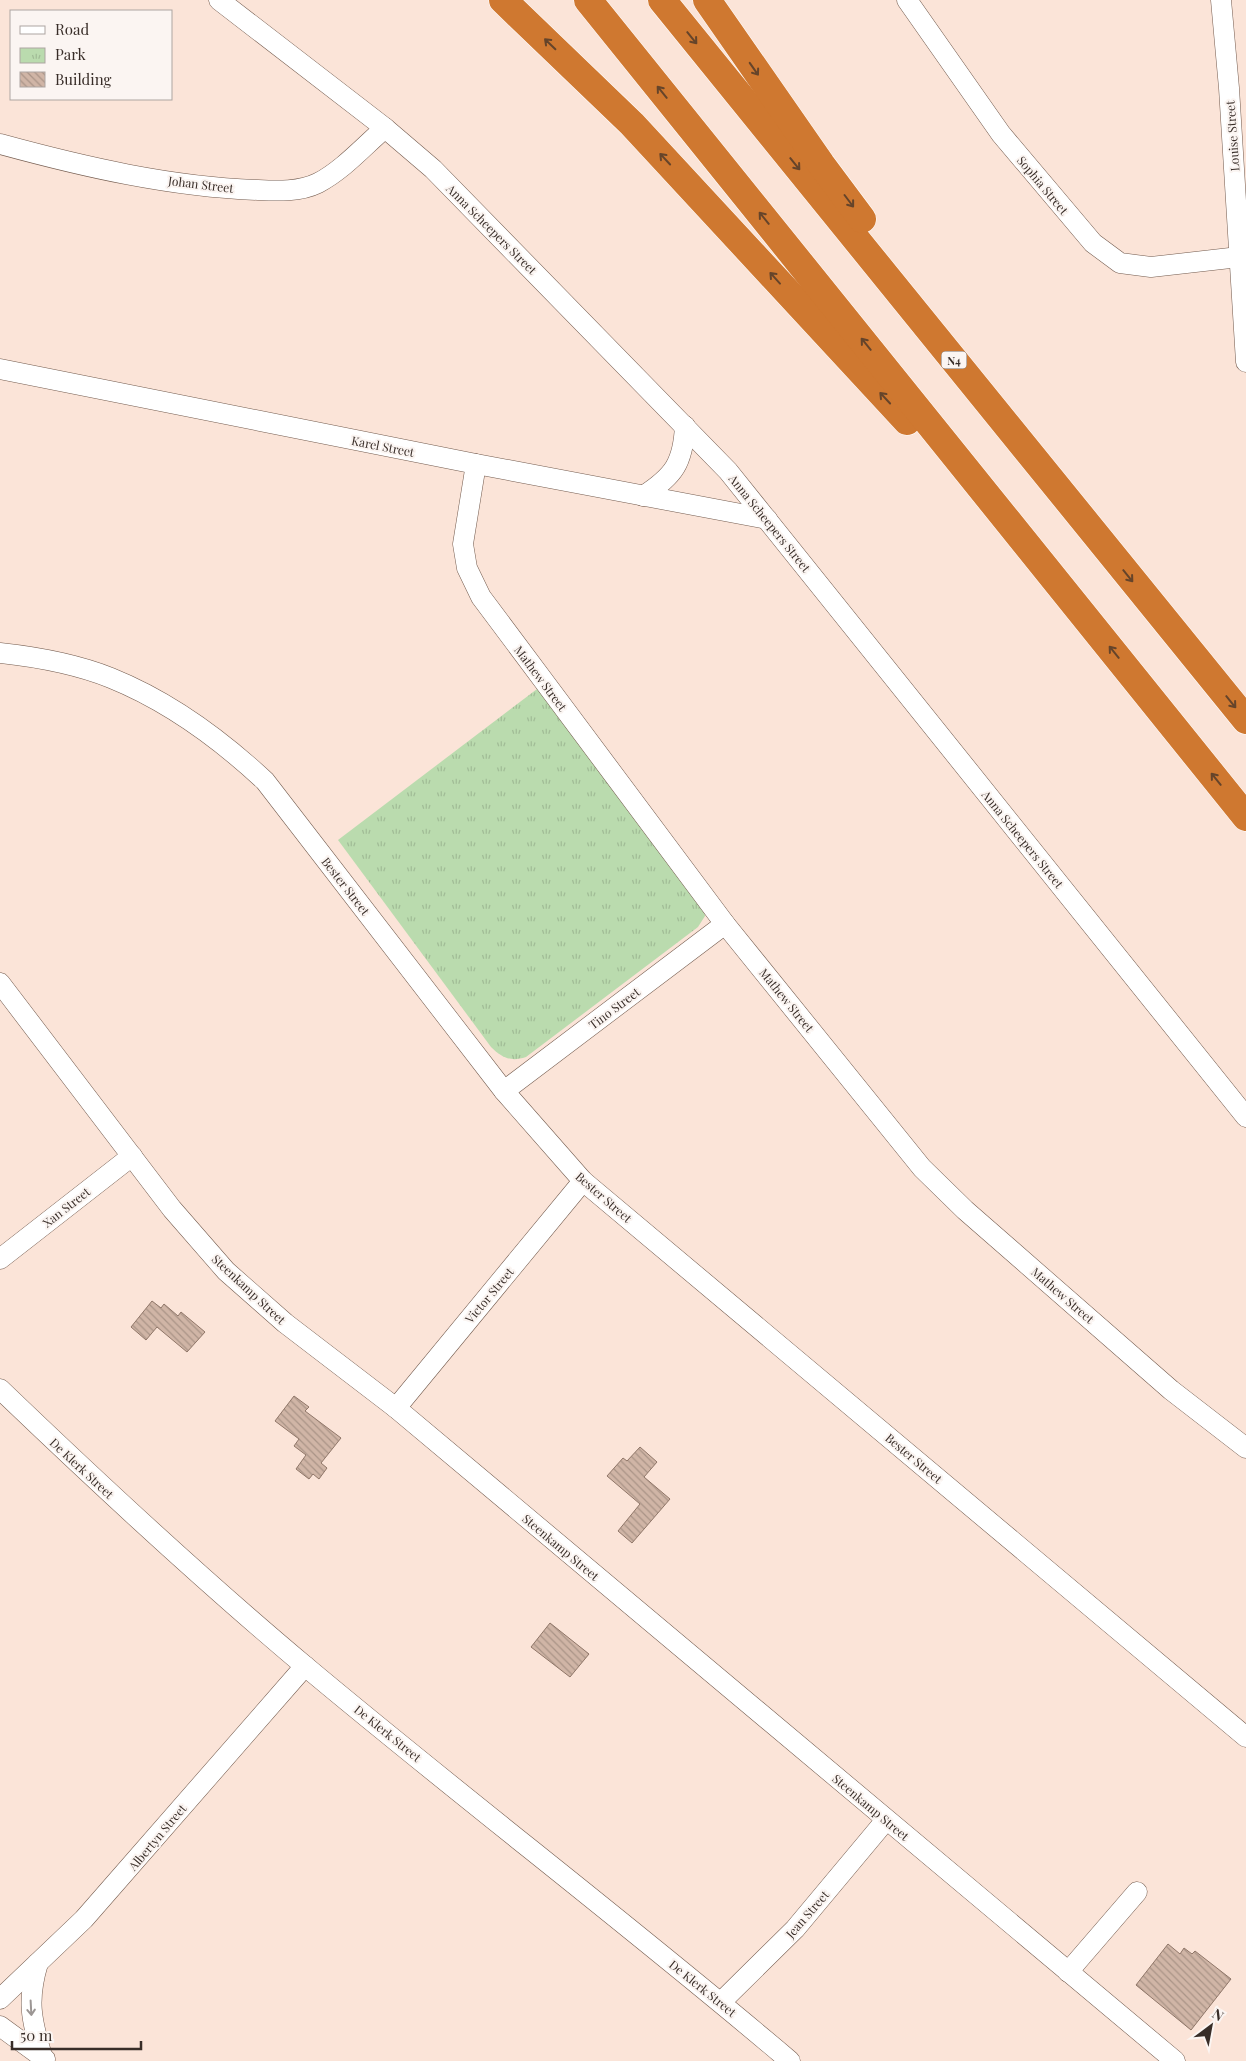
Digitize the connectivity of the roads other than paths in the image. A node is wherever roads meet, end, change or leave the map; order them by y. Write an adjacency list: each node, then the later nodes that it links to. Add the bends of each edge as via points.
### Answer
1 (219, 0): 8 (street, Anna Scheepers Street)
2 (503, 0): 18 (highway, one-way to 2, via 632,124)
3 (588, 0): 18 (highway, one-way to 3)
4 (662, 0): 17 (highway, N4, one-way to 17)
5 (707, 0): 17 (highway, one-way to 17, via 821,164)
6 (907, 0): 10 (street, Sophia Street, via 1001,134 1093,243 1120,263 1151,267)
7 (1221, 0): 10 (street, Louise Street)
8 (385, 128): 9 (street, Johan Street, via 338,169 317,183 298,190 226,189 122,173); 13 (street, Anna Scheepers Street, via 433,169)
9 (0, 144)
10 (1239, 257): 11 (street, Louise Street)
11 (1246, 362)
12 (0, 369): 14 (street, Karel Street)
13 (685, 426): 15 (street, via 684,444 677,466 662,484); 16 (street, Anna Scheepers Street)
14 (476, 464): 15 (street, Karel Street); 22 (street, Mathew Street, via 463,544 472,582)
15 (643, 496): 16 (street, Karel Street)
16 (768, 519): 25 (street, Anna Scheepers Street)
17 (1103, 545): 20 (highway, N4, one-way to 20)
18 (1051, 573): 21 (highway, one-way to 18)
19 (0, 653): 24 (street, Bester Street, via 76,666 110,677 190,720 243,760 264,781)
20 (1246, 720)
21 (1246, 817)
22 (725, 924): 24 (street, Tino Street); 31 (street, Mathew Street, via 922,1168 965,1210 1149,1370)
23 (0, 983): 26 (street, Steenkamp Street)
24 (504, 1091): 27 (street, Bester Street)
25 (1246, 1117)
26 (132, 1156): 28 (street, Xan Street); 30 (street, Steenkamp Street, via 172,1209 226,1271 285,1323)
27 (583, 1181): 30 (street, Victor Street); 33 (street, Bester Street)
28 (0, 1259)
29 (0, 1389): 32 (street, De Klerk Street, via 145,1526)
30 (396, 1408): 34 (street, Steenkamp Street)
31 (1246, 1448)
32 (304, 1666): 36 (street, Albertyn Street, via 103,1898); 39 (street, De Klerk Street)
33 (1246, 1736)
34 (886, 1820): 37 (street, Steenkamp Street); 39 (street, Jean Street, via 796,1928)
35 (1137, 1892): 37 (street)
36 (39, 1961): 38 (street, Albertyn Street); 41 (street, one-way to 41, via 32,1985 32,2024)
37 (1068, 1972): 43 (street, Steenkamp Street)
38 (0, 1999)
39 (721, 2002): 42 (street, De Klerk Street)
40 (0, 2026): 41 (street)
41 (45, 2058)
42 (790, 2061)
43 (1175, 2061)

